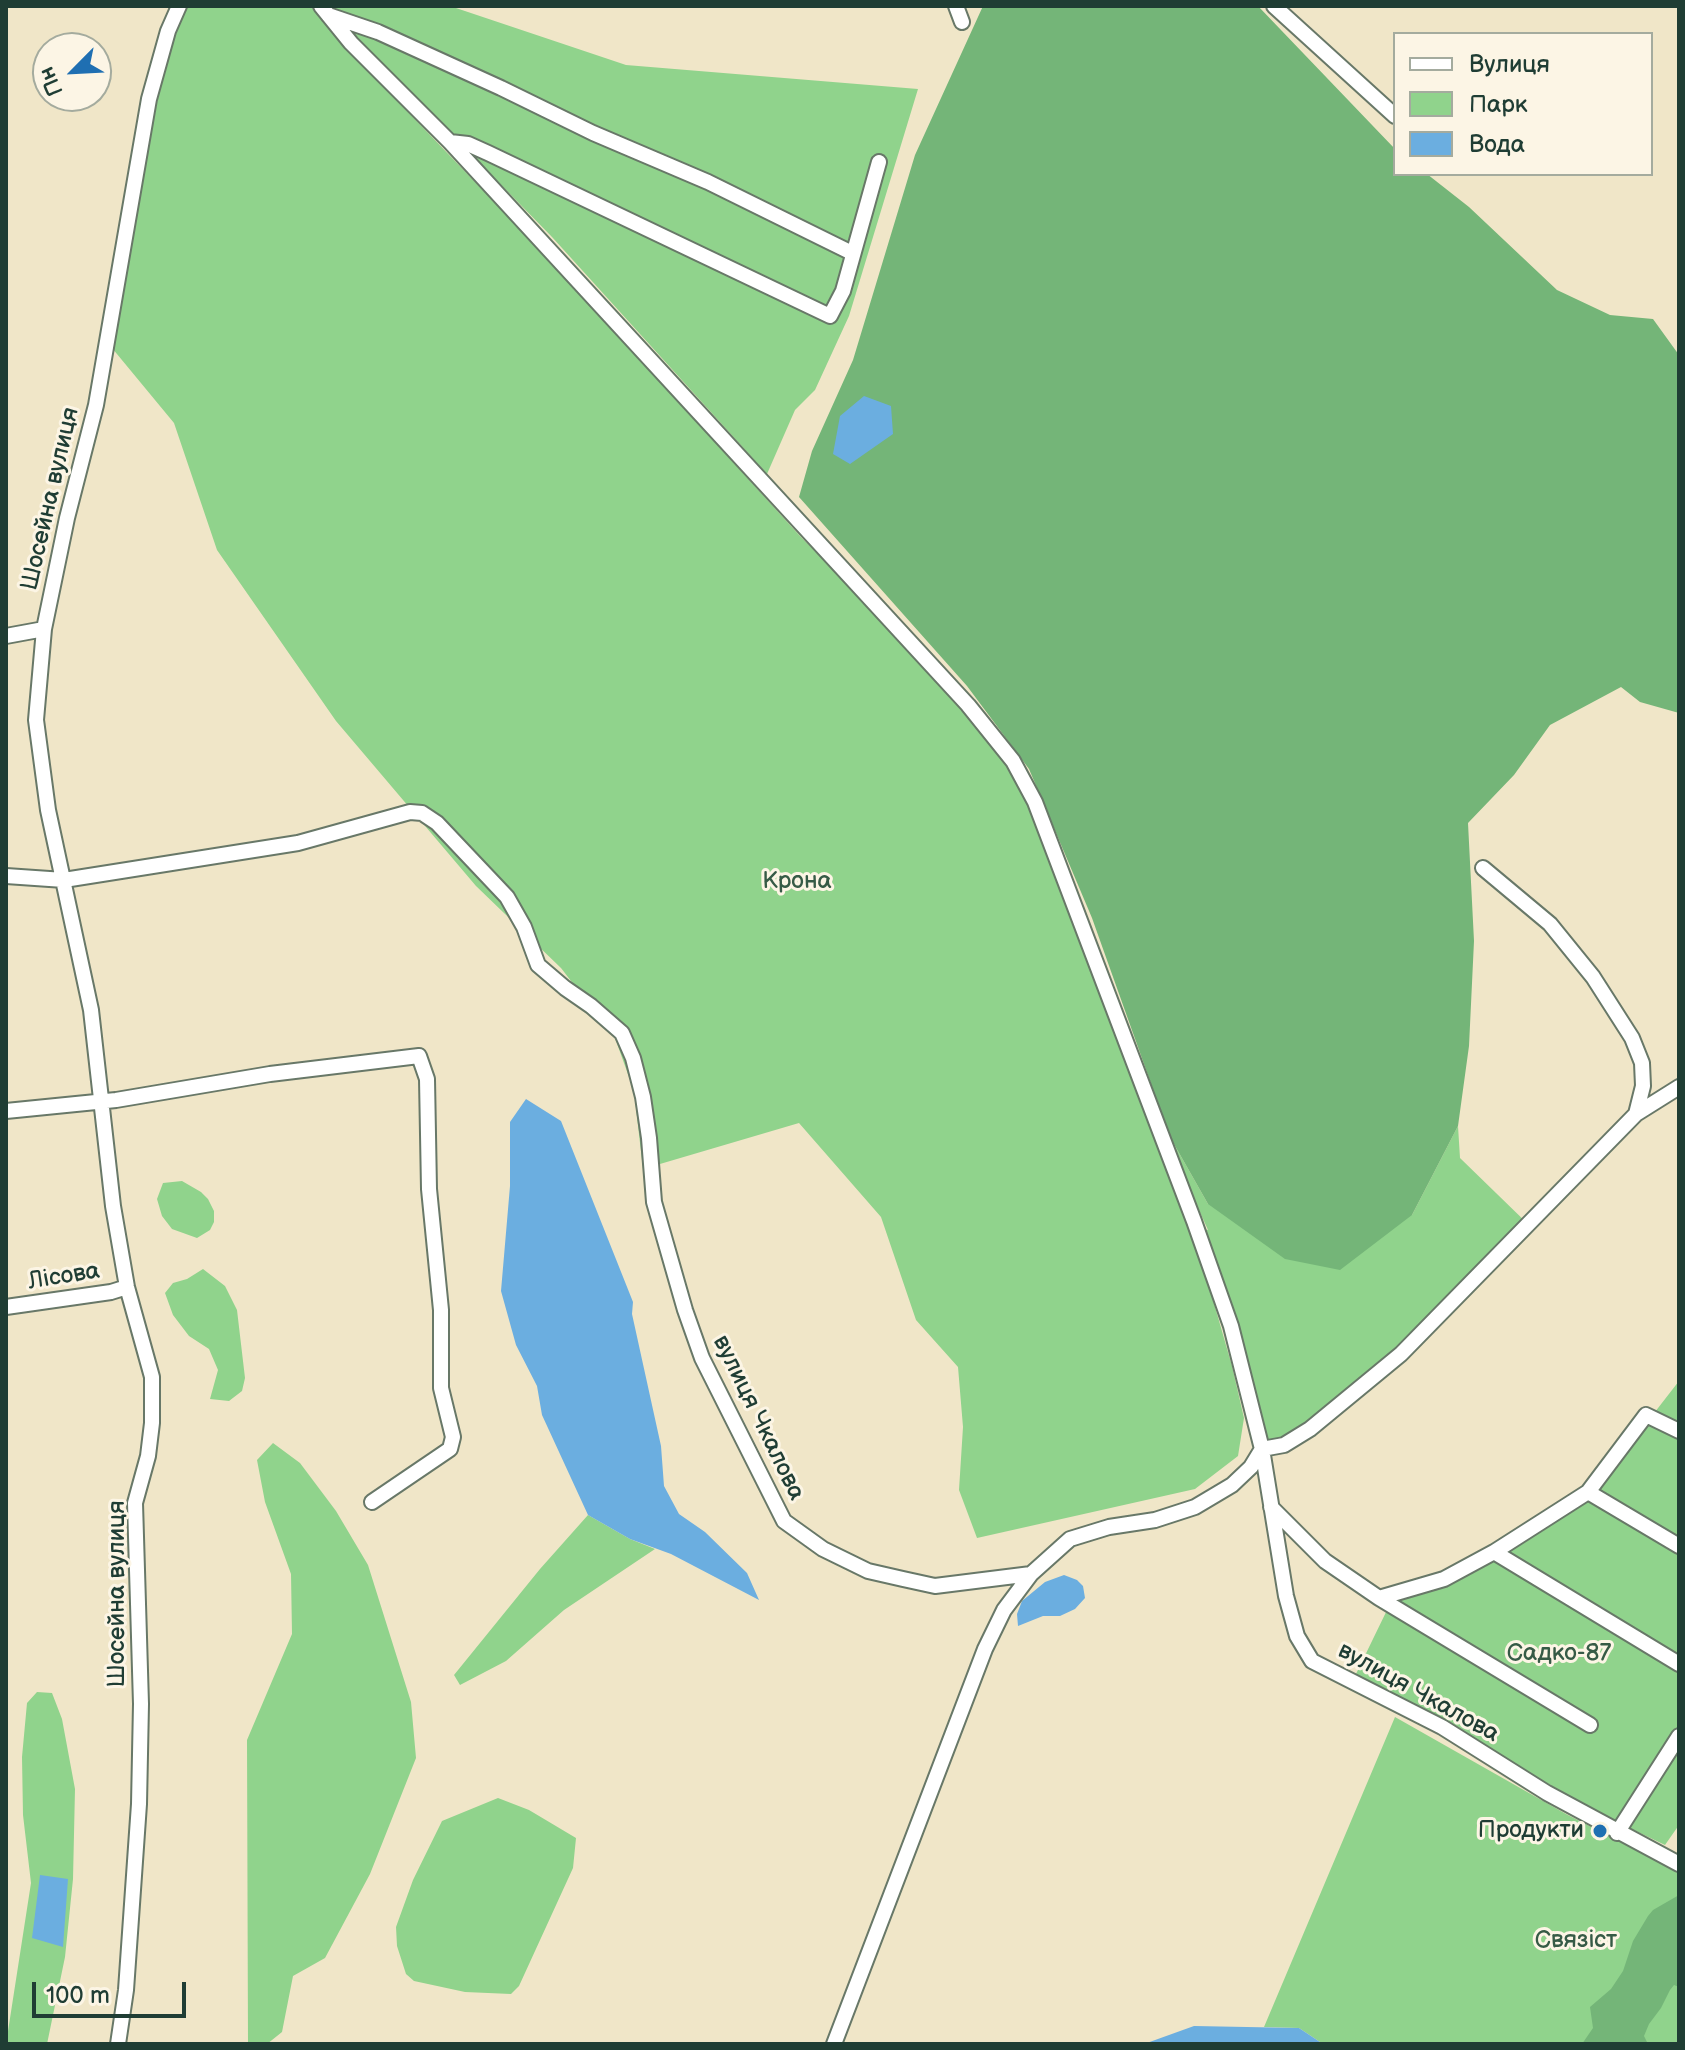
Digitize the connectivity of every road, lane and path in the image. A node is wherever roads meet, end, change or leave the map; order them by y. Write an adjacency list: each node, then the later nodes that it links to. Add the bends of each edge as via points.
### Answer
1 (179, 6): 10 (street, Шосейна вулиця, via 149,99 96,405)
2 (956, 6): 5 (street)
3 (1274, 6): 6 (street)
4 (324, 10): 7 (street, вулиця Чкалова); 9 (street, via 708,182)
5 (962, 22)
6 (1393, 114)
7 (450, 142): 9 (street, via 468,144 830,316 843,291); 22 (street, вулиця Чкалова, via 968,705 1013,761 1035,802 1194,1221 1231,1326)
8 (879, 162): 9 (street)
9 (852, 253)
10 (44, 629): 11 (street); 14 (street, Шосейна вулиця, via 36,720)
11 (6, 636)
12 (1483, 868): 18 (street, via 1550,924 1624,1026 1642,1063)
13 (6, 876): 14 (street)
14 (64, 880): 16 (street, Шосейна вулиця, via 91,1010); 28 (street, вулиця Чкалова, via 298,843 410,812 437,823 507,897 538,965 622,1033 643,1097 654,1202 685,1310 702,1358 784,1521 868,1571 935,1586)
15 (1679, 1087): 18 (street)
16 (100, 1100): 17 (street); 19 (street, Шосейна вулиця); 24 (street, via 419,1056 427,1079 441,1388 453,1437 450,1449)
17 (6, 1111)
18 (1636, 1114): 22 (street, via 1401,1354 1310,1429 1284,1445)
19 (127, 1287): 20 (street, Лісова); 35 (street, Шосейна вулиця, via 152,1377 152,1423 135,1503 139,1804)
20 (6, 1307)
21 (1679, 1431): 23 (street, via 1646,1415)
22 (1262, 1449): 25 (street, вулиця Чкалова); 28 (street, via 1232,1485 1195,1507 1070,1539)
23 (1588, 1492): 26 (street); 27 (street)
24 (372, 1502)
25 (1271, 1507): 29 (street, via 1325,1561); 33 (street, вулиця Чкалова, via 1293,1623 1312,1661 1442,1727)
26 (1679, 1546)
27 (1494, 1552): 29 (street, via 1444,1579); 30 (street)
28 (1031, 1574): 36 (street, via 1004,1610 985,1649)
29 (1379, 1598): 31 (street)
30 (1679, 1664)
31 (1590, 1725)
32 (1679, 1736): 33 (street)
33 (1617, 1833): 34 (street, вулиця Чкалова)
34 (1679, 1864)
35 (118, 2044)
36 (834, 2044)

